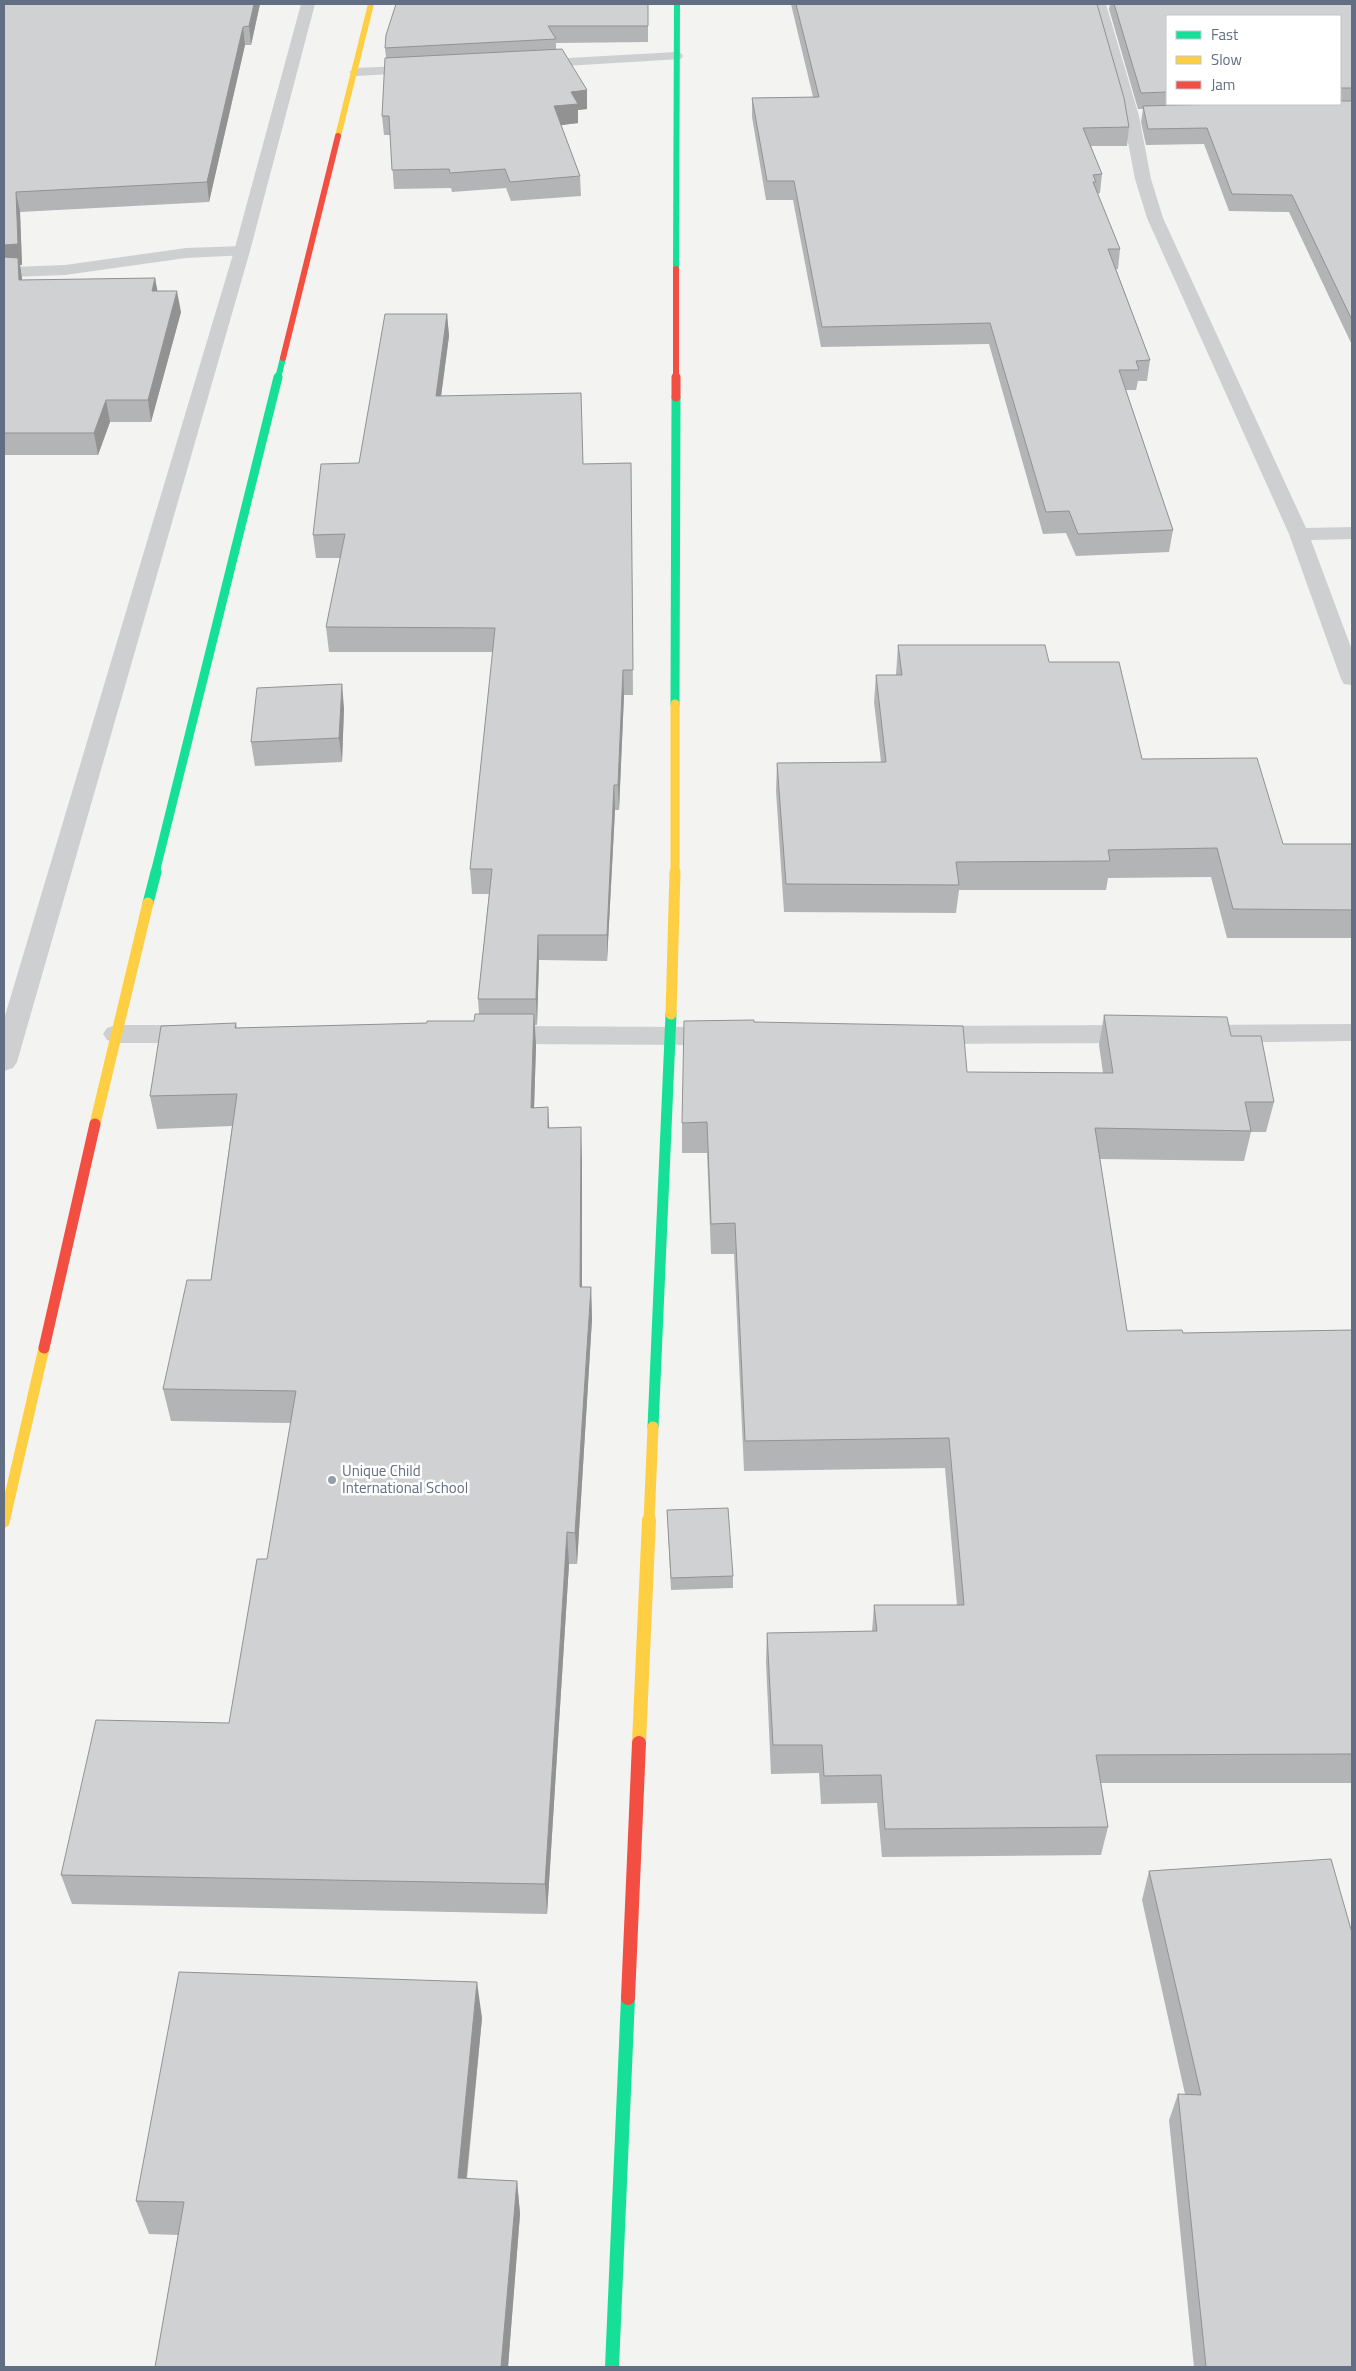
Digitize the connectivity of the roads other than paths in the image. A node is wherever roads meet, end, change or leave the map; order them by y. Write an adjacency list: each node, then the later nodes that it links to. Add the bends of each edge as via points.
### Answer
1 (308, 4): 11 (street)
2 (372, 4): 8 (street)
3 (677, 4): 5 (street)
4 (1099, 4): 9 (street)
5 (676, 56): 6 (street); 21 (street, via 675,918)
6 (520, 64)
7 (433, 68): 8 (street)
8 (356, 72): 17 (street)
9 (1132, 116): 10 (street); 13 (street, via 1143,179 1155,218)
10 (1151, 116)
11 (242, 251): 12 (street, via 186,253 65,270); 23 (street)
12 (12, 272)
13 (1299, 534): 14 (street); 15 (street)
14 (1352, 534)
15 (1352, 679)
16 (1352, 1033): 20 (street)
17 (116, 1034): 18 (street); 24 (street)
18 (225, 1034)
19 (472, 1035): 21 (street)
20 (907, 1035)
21 (670, 1036): 22 (street); 25 (street)
22 (719, 1036)
23 (4, 1062)
24 (4, 1522)
25 (612, 2367)

